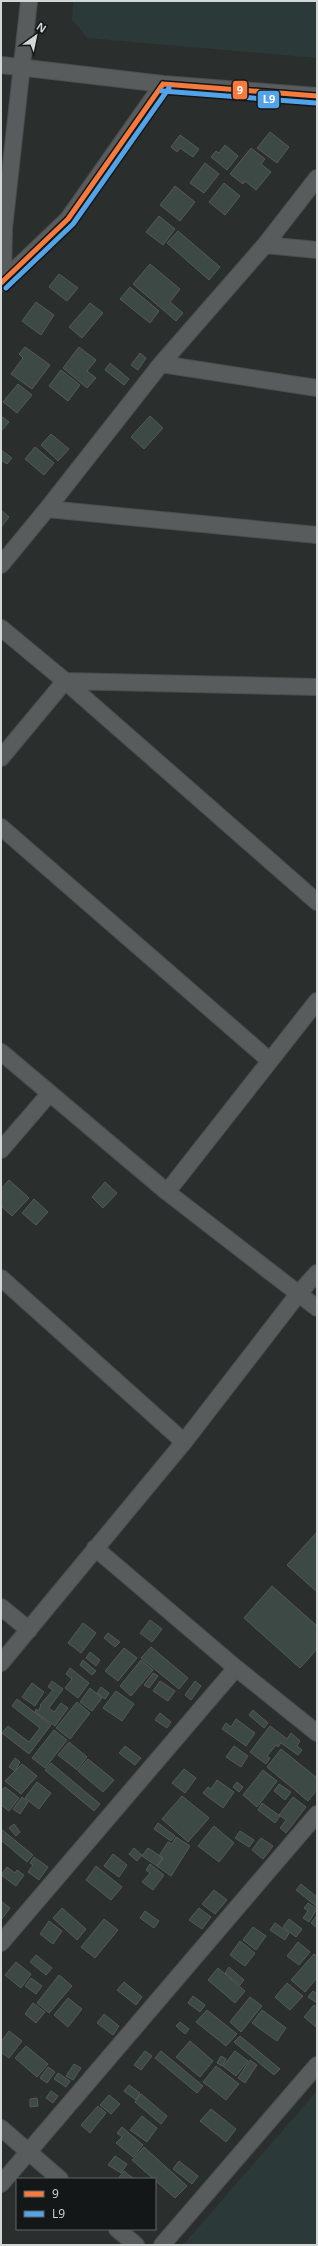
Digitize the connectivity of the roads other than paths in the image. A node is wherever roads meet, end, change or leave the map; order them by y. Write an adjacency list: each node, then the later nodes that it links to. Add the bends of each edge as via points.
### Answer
1 (29, 1): 3 (street)
2 (1, 65): 3 (street)
3 (22, 67): 4 (street); 9 (street, via 4,228)
4 (163, 84): 5 (street); 9 (street, via 68,219)
5 (317, 96)
6 (317, 178): 7 (street)
7 (265, 245): 8 (street); 10 (street)
8 (317, 250)
9 (2, 282)
10 (161, 364): 11 (street); 12 (street)
11 (317, 388)
12 (47, 509): 13 (street); 14 (street)
13 (317, 535)
14 (1, 565)
15 (1, 628): 16 (street)
16 (65, 680): 17 (street); 18 (street); 20 (street)
17 (317, 687)
18 (1, 758)
19 (1, 827): 23 (street)
20 (317, 902)
21 (317, 1001): 23 (street)
22 (1, 1052): 24 (street)
23 (269, 1060): 26 (street)
24 (50, 1093): 25 (street); 26 (street)
25 (1, 1150)
26 (167, 1192): 29 (street)
27 (317, 1273): 29 (street)
28 (1, 1278): 31 (street)
29 (299, 1293): 30 (street); 31 (street)
30 (317, 1308)
31 (184, 1442): 32 (street)
32 (95, 1548): 34 (street); 36 (street)
33 (1, 1607): 34 (street)
34 (29, 1630): 35 (street)
35 (1, 1663)
36 (236, 1668): 37 (street); 39 (street)
37 (317, 1733)
38 (317, 1814): 42 (street)
39 (1, 1943)
40 (317, 2065): 47 (street)
41 (1, 2128): 42 (street)
42 (29, 2152): 43 (street); 44 (street)
43 (59, 2178)
44 (1, 2184)
45 (118, 2230): 46 (street)
46 (136, 2245)
47 (162, 2245)

